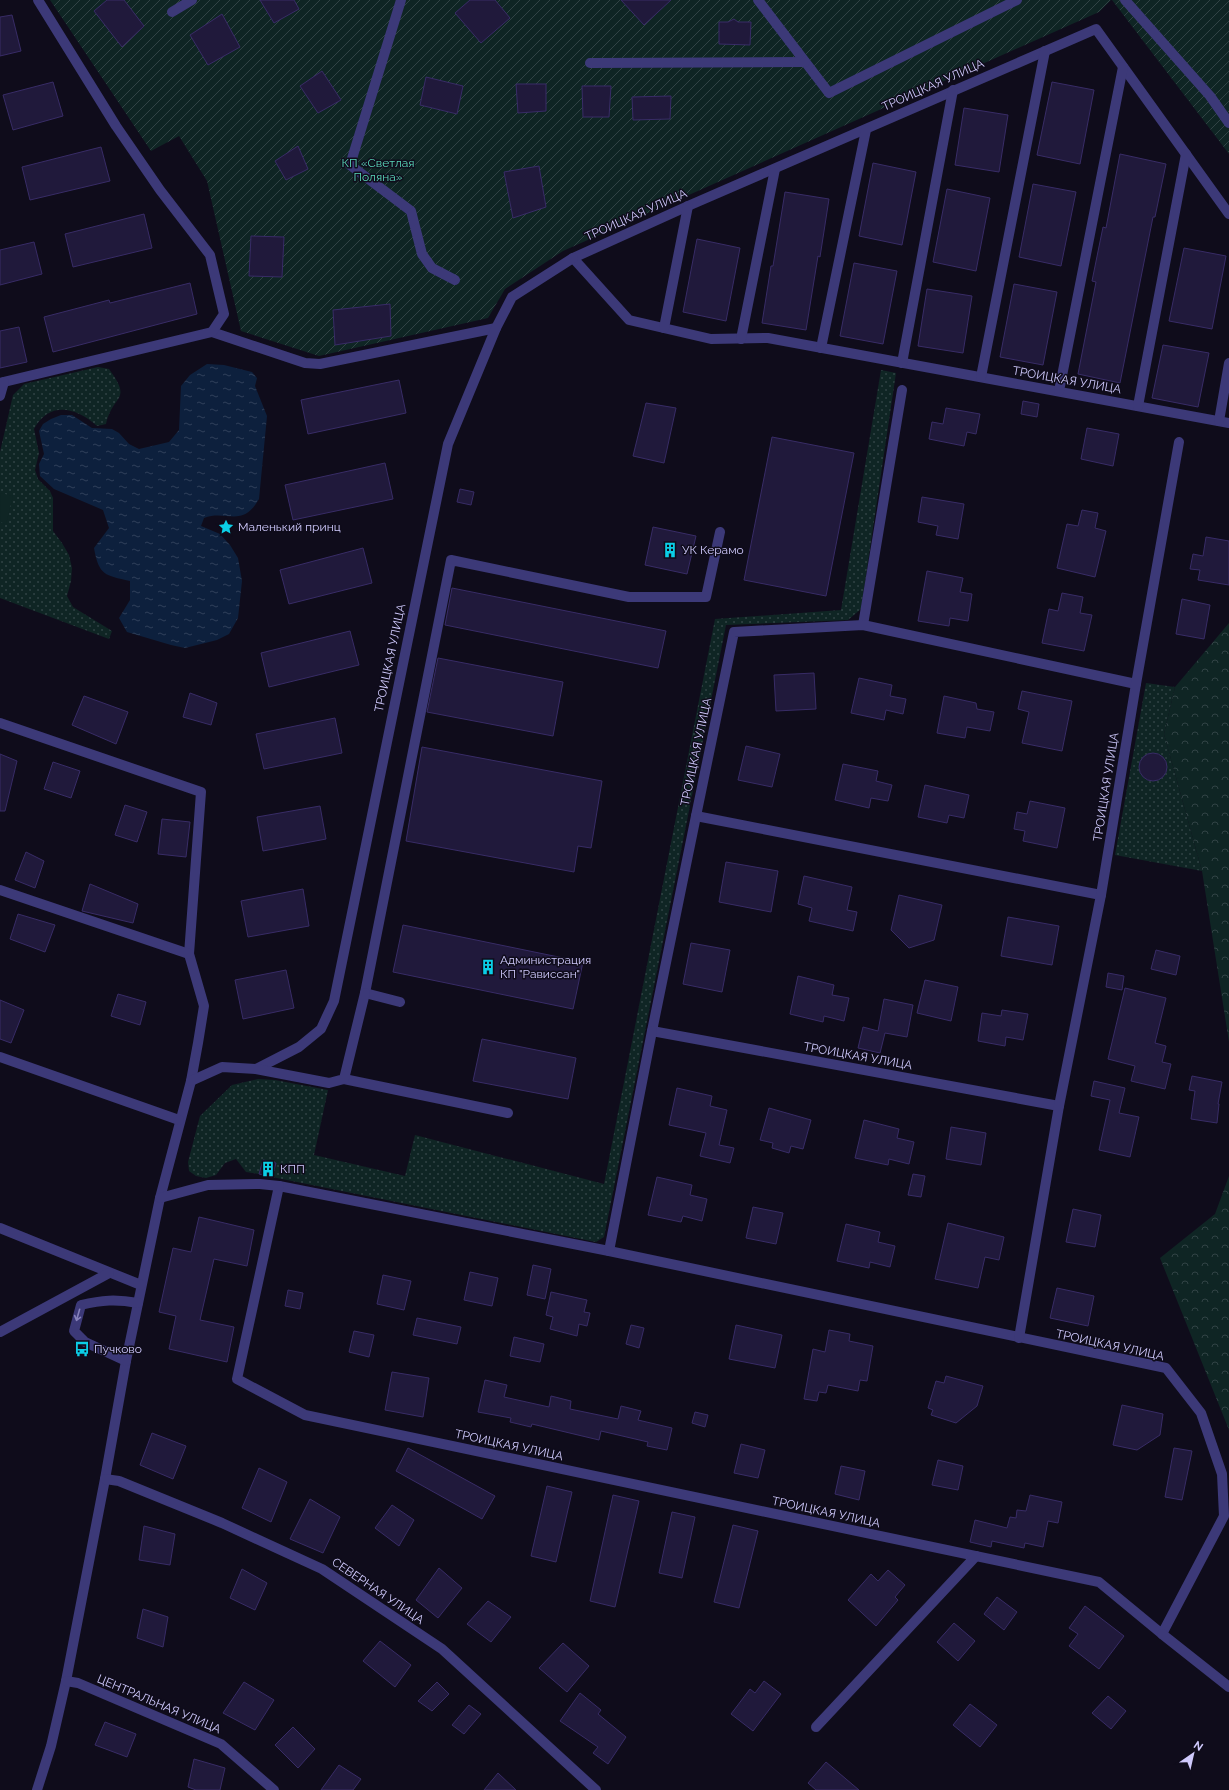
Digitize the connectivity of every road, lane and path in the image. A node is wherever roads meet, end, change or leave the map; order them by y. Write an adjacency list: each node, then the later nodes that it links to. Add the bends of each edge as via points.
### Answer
1 (38, 0): 23 (street, via 116,126 160,190 210,255 224,314)
2 (192, 0): 7 (street)
3 (401, 0): 20 (street, via 350,165 411,211 422,254 432,268)
4 (758, 0): 9 (street)
5 (1017, 0): 9 (street, via 829,93)
6 (1125, 0): 13 (street, via 1210,96)
7 (172, 12)
8 (1044, 51): 11 (street, ТРОИЦКАЯ УЛИЦА, via 1096,29); 12 (street, ТРОИЦКАЯ УЛИЦА); 28 (street)
9 (805, 62): 10 (street)
10 (590, 63)
11 (1123, 67): 15 (street, ТРОИЦКАЯ УЛИЦА); 31 (street)
12 (953, 90): 14 (street, ТРОИЦКАЯ УЛИЦА); 27 (street)
13 (1229, 123)
14 (866, 130): 16 (street, ТРОИЦКАЯ УЛИЦА); 25 (street)
15 (1186, 154): 18 (street, ТРОИЦКАЯ УЛИЦА); 33 (street)
16 (775, 169): 17 (street, ТРОИЦКАЯ УЛИЦА); 24 (street)
17 (688, 206): 19 (street, ТРОИЦКАЯ УЛИЦА); 22 (street)
18 (1229, 214)
19 (573, 258): 21 (street, ТРОИЦКАЯ УЛИЦА, via 512,296); 22 (street, ТРОИЦКАЯ УЛИЦА, via 629,320)
20 (455, 280)
21 (496, 328): 23 (street, via 320,364 305,363); 48 (street, ТРОИЦКАЯ УЛИЦА, via 448,444 334,1001 321,1029 299,1047)
22 (664, 328): 24 (street, ТРОИЦКАЯ УЛИЦА, via 711,339)
23 (212, 332): 29 (street)
24 (741, 339): 25 (street, ТРОИЦКАЯ УЛИЦА, via 768,338)
25 (821, 348): 27 (street, ТРОИЦКАЯ УЛИЦА)
26 (1229, 362): 34 (street)
27 (902, 363): 28 (street, ТРОИЦКАЯ УЛИЦА)
28 (981, 377): 31 (street, ТРОИЦКАЯ УЛИЦА)
29 (2, 382): 32 (street)
30 (902, 390): 37 (street)
31 (1059, 391): 33 (street, ТРОИЦКАЯ УЛИЦА)
32 (0, 396)
33 (1138, 406): 34 (street, ТРОИЦКАЯ УЛИЦА)
34 (1224, 422)
35 (1179, 442): 38 (street, ТРОИЦКАЯ УЛИЦА)
36 (720, 532): 44 (street, via 706,597 629,597 451,560)
37 (863, 625): 38 (street, ТРОИЦКАЯ УЛИЦА); 40 (street, ТРОИЦКАЯ УЛИЦА, via 734,632)
38 (1136, 684): 42 (street, ТРОИЦКАЯ УЛИЦА)
39 (0, 723): 43 (street, via 201,792)
40 (696, 816): 42 (street, ТРОИЦКАЯ УЛИЦА); 46 (street, ТРОИЦКАЯ УЛИЦА)
41 (0, 890): 43 (street)
42 (1101, 895): 51 (street, ТРОИЦКАЯ УЛИЦА)
43 (189, 954): 50 (street, via 204,1006)
44 (365, 993): 45 (street); 49 (street)
45 (400, 1002)
46 (652, 1031): 51 (street, ТРОИЦКАЯ УЛИЦА); 57 (street, ТРОИЦКАЯ УЛИЦА)
47 (0, 1057): 53 (street)
48 (256, 1069): 49 (street, via 329,1083); 50 (street, via 222,1067)
49 (344, 1079): 52 (street)
50 (191, 1081): 53 (street)
51 (1059, 1106): 62 (street, ТРОИЦКАЯ УЛИЦА)
52 (508, 1113)
53 (179, 1120): 55 (street)
54 (279, 1186): 55 (street, ТРОИЦКАЯ УЛИЦА, via 208,1185); 57 (street, ТРОИЦКАЯ УЛИЦА); 65 (street, ТРОИЦКАЯ УЛИЦА, via 237,1379 305,1415)
55 (160, 1198): 59 (street)
56 (0, 1228): 58 (street)
57 (608, 1251): 62 (street, ТРОИЦКАЯ УЛИЦА)
58 (109, 1273): 59 (street); 61 (street)
59 (141, 1285): 60 (street)
60 (138, 1303): 63 (street); 63 (street, one-way to 63, via 103,1300 81,1305 74,1331 85,1342)
61 (0, 1332)
62 (1019, 1338): 66 (street, ТРОИЦКАЯ УЛИЦА, via 1166,1368 1201,1413 1222,1474 1224,1516)
63 (126, 1361): 64 (street)
64 (105, 1479): 67 (street); 72 (street, СЕВЕРНАЯ УЛИЦА, via 119,1481 207,1517 322,1569 442,1649)
65 (976, 1556): 66 (street, ТРОИЦКАЯ УЛИЦА, via 1099,1582); 69 (street)
66 (1162, 1634): 68 (street, ТРОИЦКАЯ УЛИЦА)
67 (66, 1681): 70 (street, via 51,1746); 71 (street, ЦЕНТРАЛЬНАЯ УЛИЦА, via 221,1744)
68 (1229, 1687)
69 (816, 1727)
70 (37, 1790)
71 (274, 1790)
72 (596, 1790)

